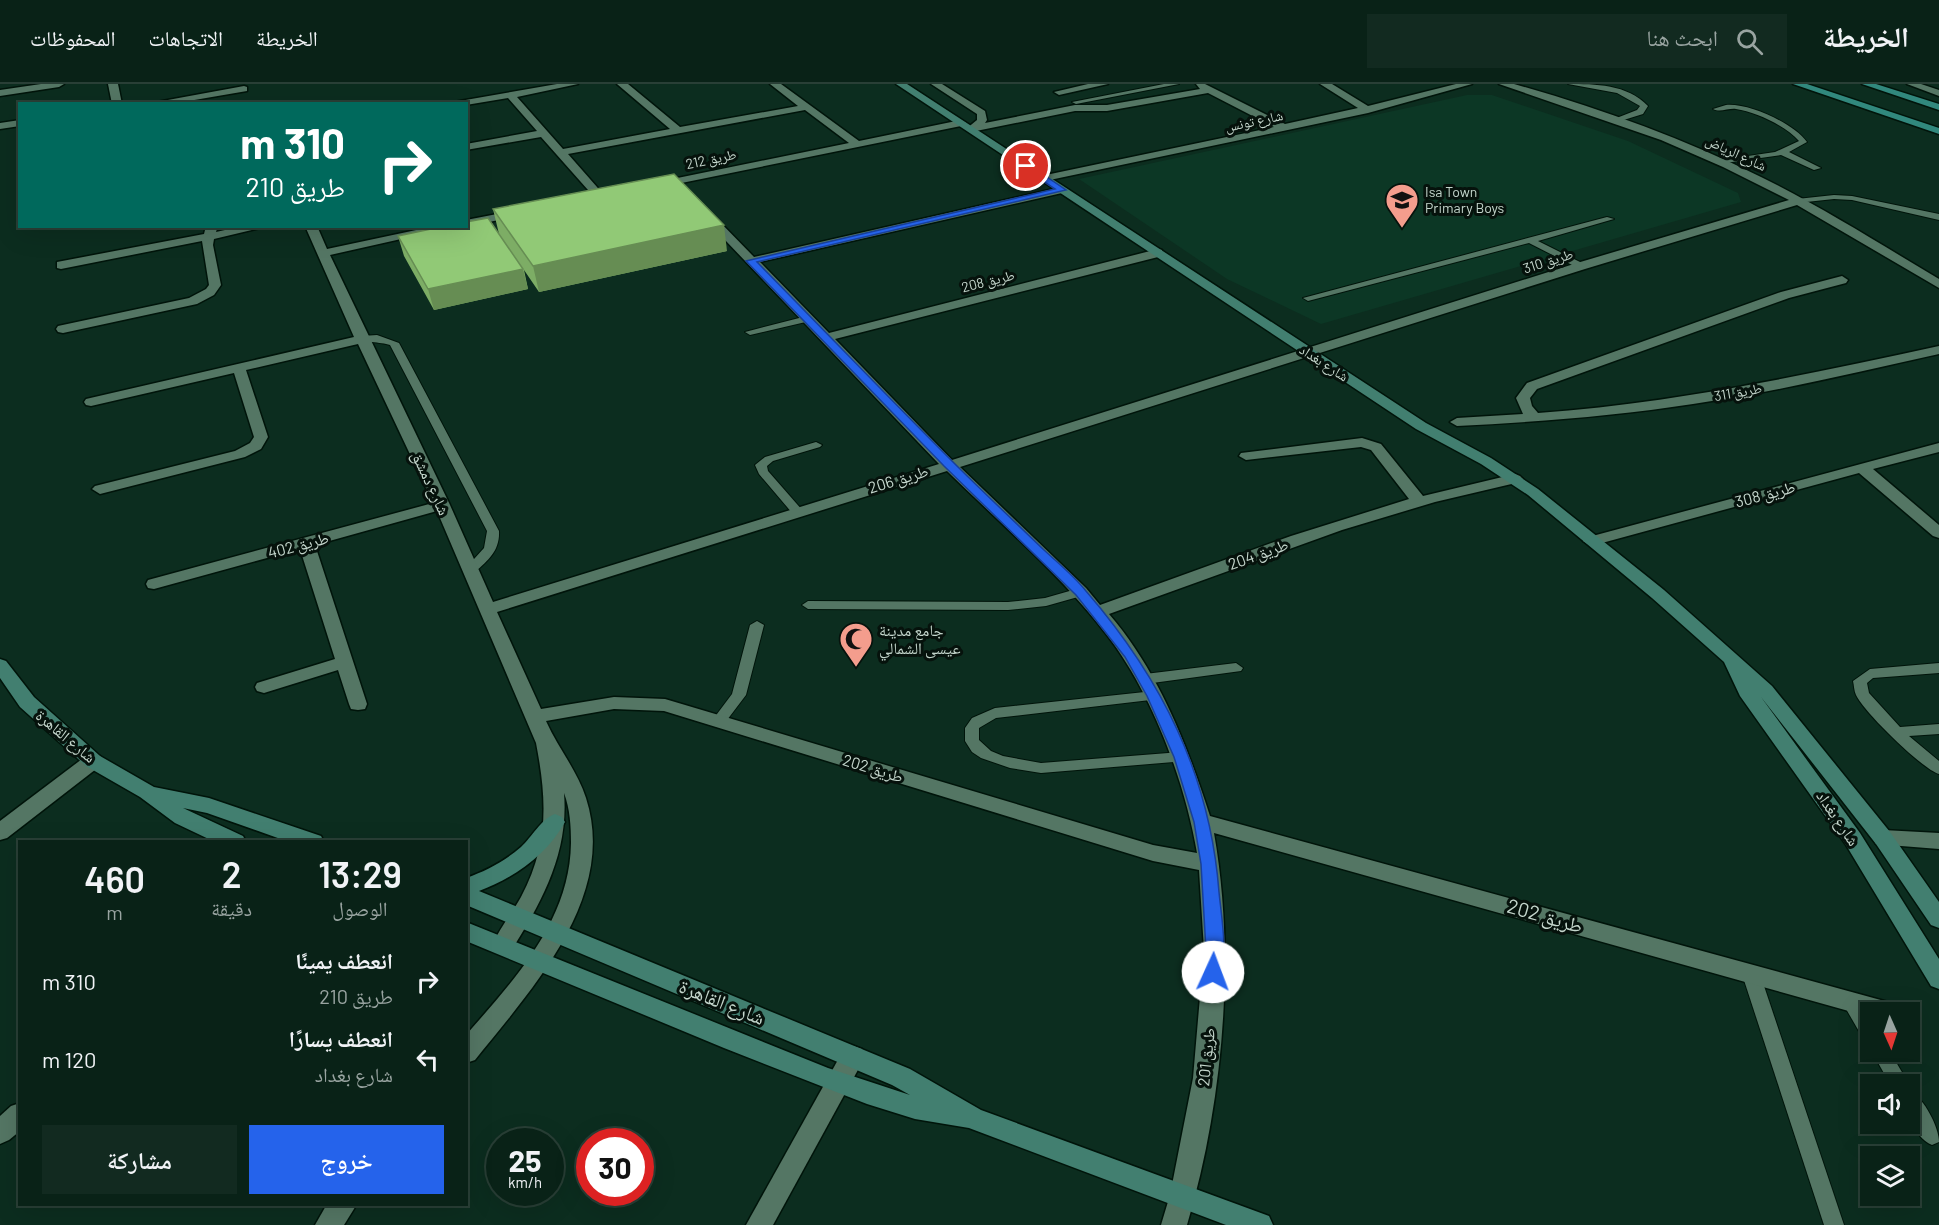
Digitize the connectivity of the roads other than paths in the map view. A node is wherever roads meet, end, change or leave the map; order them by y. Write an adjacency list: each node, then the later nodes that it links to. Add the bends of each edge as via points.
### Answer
1 (59, 84): 18 (street)
2 (113, 84): 24 (street)
3 (573, 84): 23 (street)
4 (622, 84): 37 (street)
5 (775, 84): 28 (street)
6 (901, 84): 35 (street, شارع بغداد)
7 (936, 84): 35 (street, via 982,113 982,120)
8 (1103, 84): 27 (street, via 1056,90)
9 (1176, 84): 27 (lane)
10 (1199, 84): 20 (street)
11 (1325, 84): 31 (street)
12 (1467, 84): 31 (street, شارع تونس)
13 (1509, 84): 32 (street, شارع الرياض)
14 (1571, 84): 32 (lane, via 1622,92 1644,106 1640,112)
15 (1798, 84): 38 (main road)
16 (1867, 84): 29 (main road)
17 (1912, 84): 22 (street)
18 (37, 86): 21 (street)
19 (244, 90): 25 (street)
20 (1209, 90): 27 (street, طريق 212, via 1107,108); 36 (street)
21 (0, 93)
22 (1939, 93)
23 (510, 95): 26 (street); 39 (street)
24 (117, 102)
25 (163, 102)
26 (468, 102)
27 (1078, 105): 35 (street, طريق 212)
28 (806, 107): 37 (street); 40 (street)
29 (1939, 107)
30 (1717, 109): 43 (lane, via 1743,109 1801,136 1803,142)
31 (1368, 110): 36 (street, شارع تونس)
32 (1617, 120): 44 (street, شارع الرياض)
33 (18, 123): 34 (street)
34 (0, 126)
35 (969, 127): 40 (street, طريق 212); 46 (street, شارع بغداد)
36 (1284, 128): 46 (street, شارع تونس)
37 (678, 131): 42 (street)
38 (1939, 132)
39 (544, 133): 41 (street); 42 (street)
40 (857, 144): 47 (street, طريق 212)
41 (468, 147)
42 (561, 152): 50 (street, via 605,196)
43 (1782, 152): 44 (lane); 45 (lane)
44 (1721, 162): 51 (street, شارع الرياض)
45 (1816, 168)
46 (1045, 178): 49 (street, شارع بغداد)
47 (674, 182): 48 (street, طريق 212); 63 (street, طريق 201)
48 (642, 188)
49 (1062, 190): 62 (street, شارع بغداد); 63 (street)
50 (588, 199)
51 (1797, 201): 53 (lane, via 1852,198); 65 (street, طريق 310); 67 (street, شارع الرياض)
52 (529, 211): 55 (street)
53 (1939, 217)
54 (1610, 219): 60 (lane)
55 (468, 221)
56 (246, 228): 59 (street)
57 (312, 228): 61 (street, شارع دمشق)
58 (444, 228): 61 (street)
59 (211, 232): 64 (street); 70 (street, via 208,248 215,285 205,296)
60 (1530, 240): 65 (lane); 68 (lane)
61 (325, 253): 72 (street, شارع دمشق)
62 (1158, 253): 73 (street, طريق 208); 75 (street, شارع بغداد)
63 (750, 261): 69 (street, طريق 201)
64 (61, 265)
65 (1581, 266): 75 (street, طريق 310)
66 (1842, 280): 78 (street, via 1785,295 1532,386 1522,400)
67 (1939, 285)
68 (1308, 298)
69 (807, 319): 71 (lane); 73 (street, طريق 201)
70 (63, 329)
71 (750, 332)
72 (362, 339): 76 (street); 88 (street, شارع دمشق); 93 (lane, via 394,343 493,531 492,547)
73 (825, 339): 83 (street, طريق 201)
74 (1939, 350): 78 (street, طريق 311, via 1737,393)
75 (1310, 353): 83 (street, طريق 206); 85 (street, شارع بغداد, via 1421,426)
76 (239, 368): 77 (street); 86 (street, via 261,437 256,446 240,454)
77 (91, 402)
78 (1535, 418): 79 (street, طريق 311)
79 (1457, 422)
80 (816, 445): 89 (lane, via 774,457 761,465)
81 (1939, 447): 84 (street, طريق 308)
82 (1246, 456): 87 (street, via 1362,442 1376,447)
83 (948, 464): 89 (street, طريق 206); 95 (street, طريق 201)
84 (1862, 468): 90 (street); 91 (street, طريق 308)
85 (1515, 479): 87 (street, طريق 204); 91 (street, شارع بغداد)
86 (100, 489)
87 (1419, 501): 98 (street, طريق 204, via 1296,540)
88 (442, 505): 92 (street, طريق 402); 93 (street, شارع دمشق)
89 (797, 511): 97 (street, طريق 206)
90 (1939, 533)
91 (1591, 540): 100 (street, شارع بغداد)
92 (306, 542): 94 (street, طريق 402); 101 (street)
93 (471, 569): 97 (street, شارع دمشق)
94 (154, 584)
95 (1080, 592): 96 (lane, via 1046,602 1008,606); 98 (street, طريق 201)
96 (808, 605)
97 (488, 609): 109 (street, شارع دمشق)
98 (1098, 612): 105 (street, طريق 201)
99 (757, 625): 110 (lane, via 739,695)
100 (1733, 660): 121 (street, شارع بغداد, via 1765,690); 133 (street, شارع بغداد, via 1747,692 1828,803)
101 (345, 662): 106 (street); 108 (street)
102 (1939, 668): 112 (lane, via 1870,674 1860,681 1862,693)
103 (1236, 669): 105 (lane)
104 (3, 677): 115 (street, شارع القاهرة)
105 (1145, 679): 107 (street, طريق 201)
106 (264, 687)
107 (1154, 696): 114 (street, طريق 201); 114 (lane, via 995,713 982,717 970,736 985,753 1021,766 1041,768)
108 (358, 704)
109 (534, 717): 110 (street, طريق 202, via 632,702 665,705); 113 (street, شارع دمشق)
110 (718, 721): 125 (street, طريق 202, via 1153,853)
111 (1939, 729): 112 (lane)
112 (1898, 732): 116 (lane)
113 (546, 743): 118 (street, شارع دمشق); 131 (street, شارع دمشق, via 572,782 583,834 573,898)
114 (1181, 757): 119 (street, طريق 201)
115 (93, 761): 117 (street, شارع القاهرة); 120 (street)
116 (1939, 769)
117 (147, 792): 122 (street, شارع القاهرة, via 182,818); 123 (street, شارع القاهرة, via 209,806)
118 (555, 822): 126 (street, via 543,840 506,870); 128 (street, شارع دمشق, via 538,881)
119 (1202, 822): 125 (street, طريق 201); 135 (street, طريق 202)
120 (0, 832)
121 (1883, 838): 124 (street); 129 (street, شارع بغداد)
122 (232, 840)
123 (308, 840)
124 (1939, 841)
125 (1209, 864): 148 (street, طريق 201, via 1215,950 1212,997 1205,1078)
126 (468, 886)
127 (468, 896): 128 (street, شارع القاهرة)
128 (519, 919): 131 (street, شارع القاهرة); 132 (street, شارع دمشق)
129 (1939, 919)
130 (468, 932): 132 (street, شارع القاهرة)
131 (556, 934): 134 (street, شارع دمشق); 141 (street, شارع القاهرة)
132 (503, 945): 134 (street, شارع القاهرة)
133 (1933, 959): 136 (street, شارع بغداد)
134 (540, 962): 140 (street, شارع دمشق); 142 (street, شارع القاهرة)
135 (1751, 974): 137 (street, طريق 202); 154 (lane)
136 (1939, 979)
137 (1851, 1002): 138 (street, طريق 202); 139 (lane)
138 (1860, 1004)
139 (1860, 1018)
140 (468, 1051)
141 (853, 1058): 142 (street); 145 (street, شارع القاهرة, via 925,1089)
142 (838, 1084): 145 (street, شارع القاهرة, via 909,1107); 151 (street)
143 (18, 1116): 146 (street)
144 (1920, 1116): 147 (lane)
145 (973, 1118): 148 (street, شارع القاهرة)
146 (0, 1132)
147 (1932, 1136)
148 (1183, 1196): 152 (street, طريق 201); 153 (street, شارع القاهرة)
149 (342, 1206): 150 (street)
150 (328, 1225)
151 (759, 1225)
152 (1174, 1225)
153 (1260, 1225)
154 (1834, 1225)

